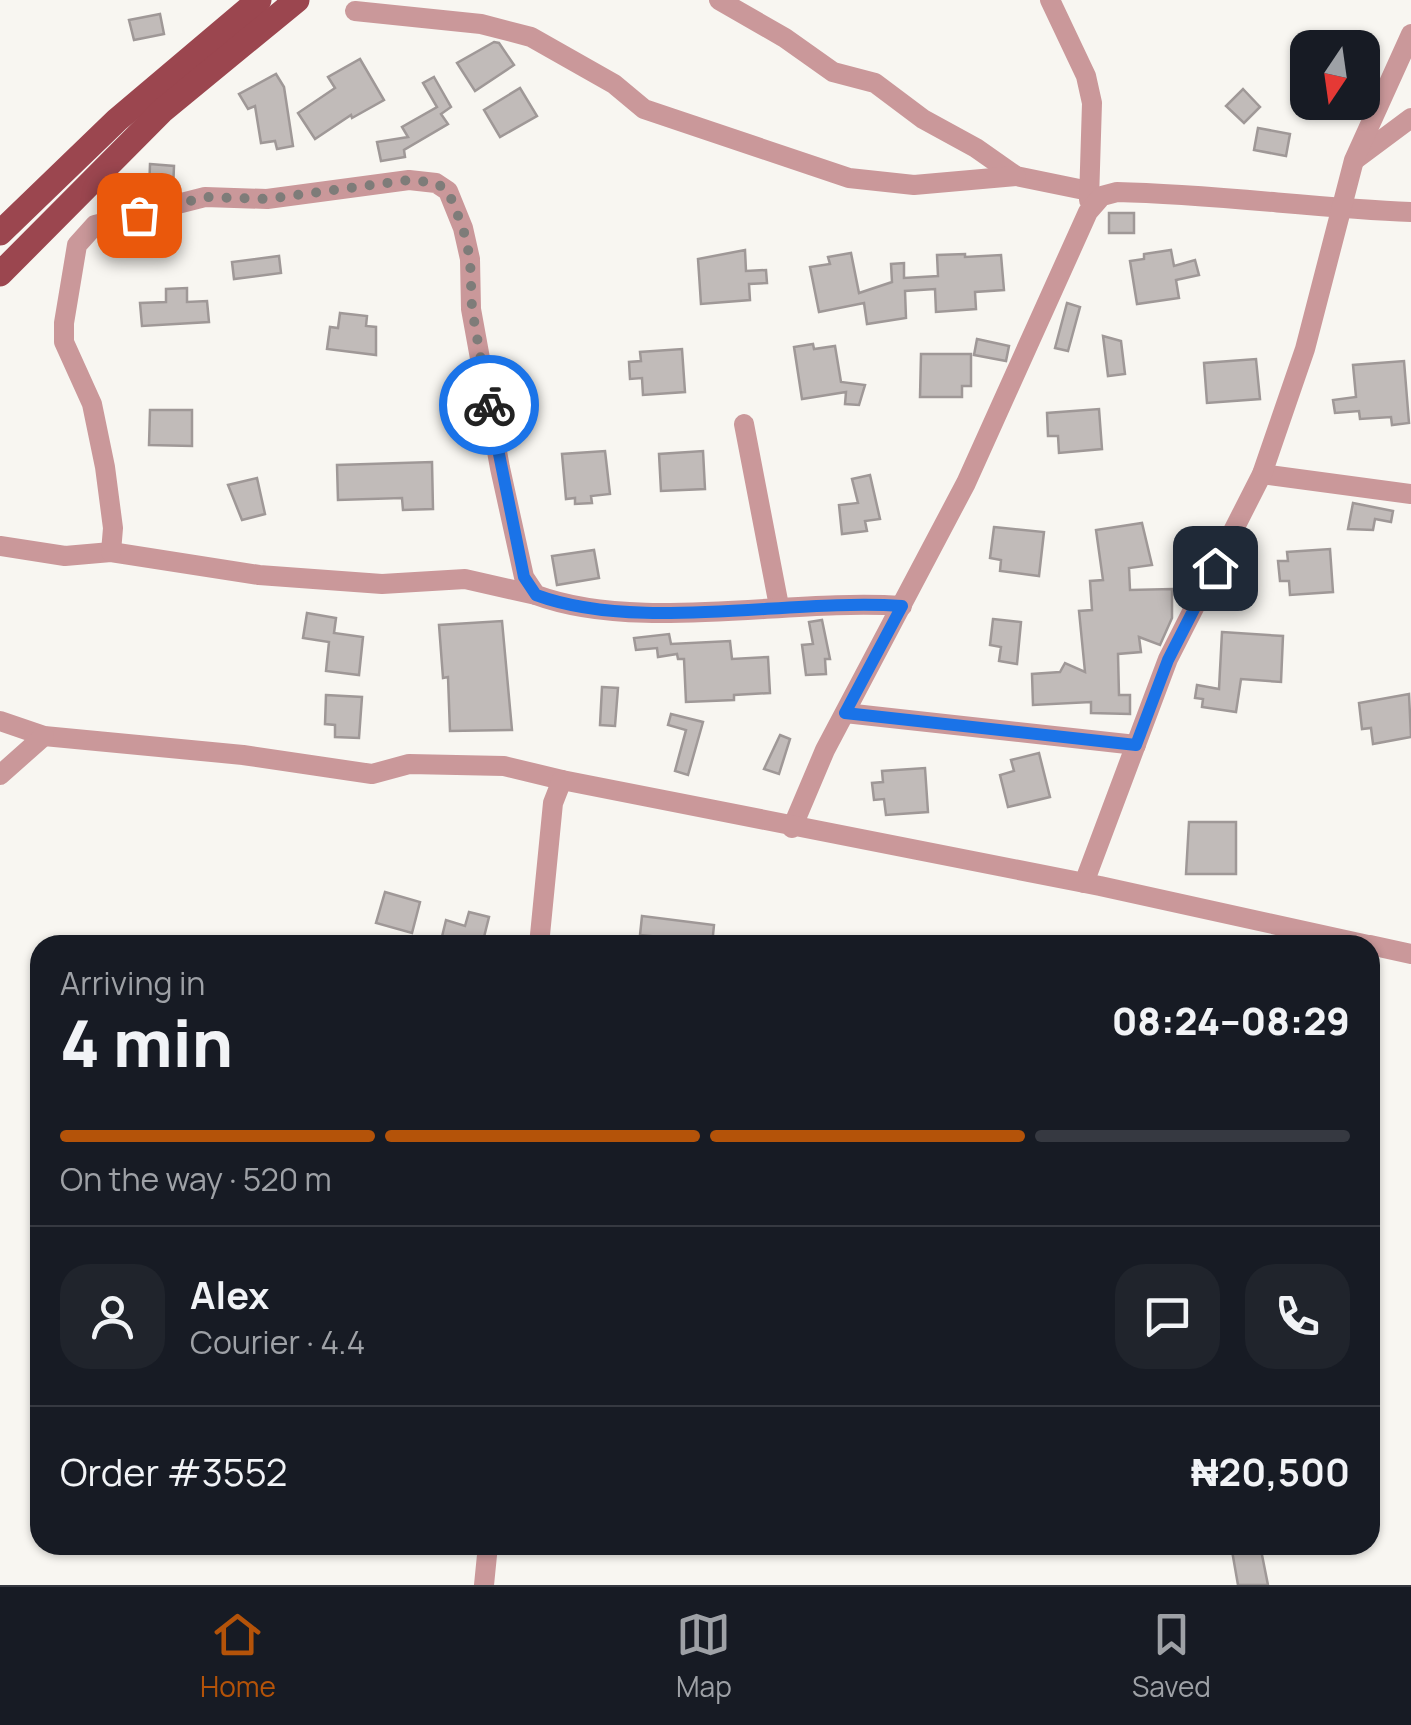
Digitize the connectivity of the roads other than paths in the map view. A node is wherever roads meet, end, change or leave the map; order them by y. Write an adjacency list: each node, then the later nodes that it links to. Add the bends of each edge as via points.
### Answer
1 (259, 0): 13 (main road, via 117,120)
2 (297, 0): 14 (main road, via 163,110)
3 (720, 0): 9 (street, via 832,72 874,82)
4 (1050, 0): 10 (street, via 1092,102)
5 (355, 11): 9 (street, via 480,24 531,37 644,109 849,178 914,185)
6 (1411, 34): 8 (street)
7 (1411, 118): 8 (street)
8 (1354, 160): 11 (street)
9 (1016, 176): 10 (street)
10 (1089, 202): 11 (street, via 1117,192 1212,194); 22 (street, via 966,483)
11 (1341, 209): 12 (street); 16 (street, via 1305,349)
12 (1411, 212)
13 (0, 234)
14 (0, 274)
15 (744, 424): 21 (street)
16 (1262, 474): 17 (street); 26 (street, via 1168,660)
17 (1411, 494)
18 (0, 546): 19 (street, via 64,556)
19 (111, 552): 20 (street, via 259,576 382,584 465,579); 20 (street, via 113,528 92,404 64,342 77,245 95,225 205,197 267,199 409,180 448,191 463,228 500,468 524,577)
20 (536, 595): 21 (street, via 583,610)
21 (779, 606): 22 (street)
22 (902, 606): 23 (street)
23 (845, 713): 26 (street); 29 (street)
24 (0, 721): 25 (street)
25 (44, 736): 27 (street); 28 (street, via 372,774 408,764 504,766)
26 (1136, 745): 30 (street)
27 (0, 774)
28 (562, 780): 29 (street); 31 (street, via 553,802)
29 (792, 828): 30 (street)
30 (1084, 883): 32 (street)
31 (540, 935)
32 (1323, 935)
33 (1380, 947): 34 (street)
34 (1411, 954)
35 (487, 1555): 36 (street)
36 (484, 1585)

